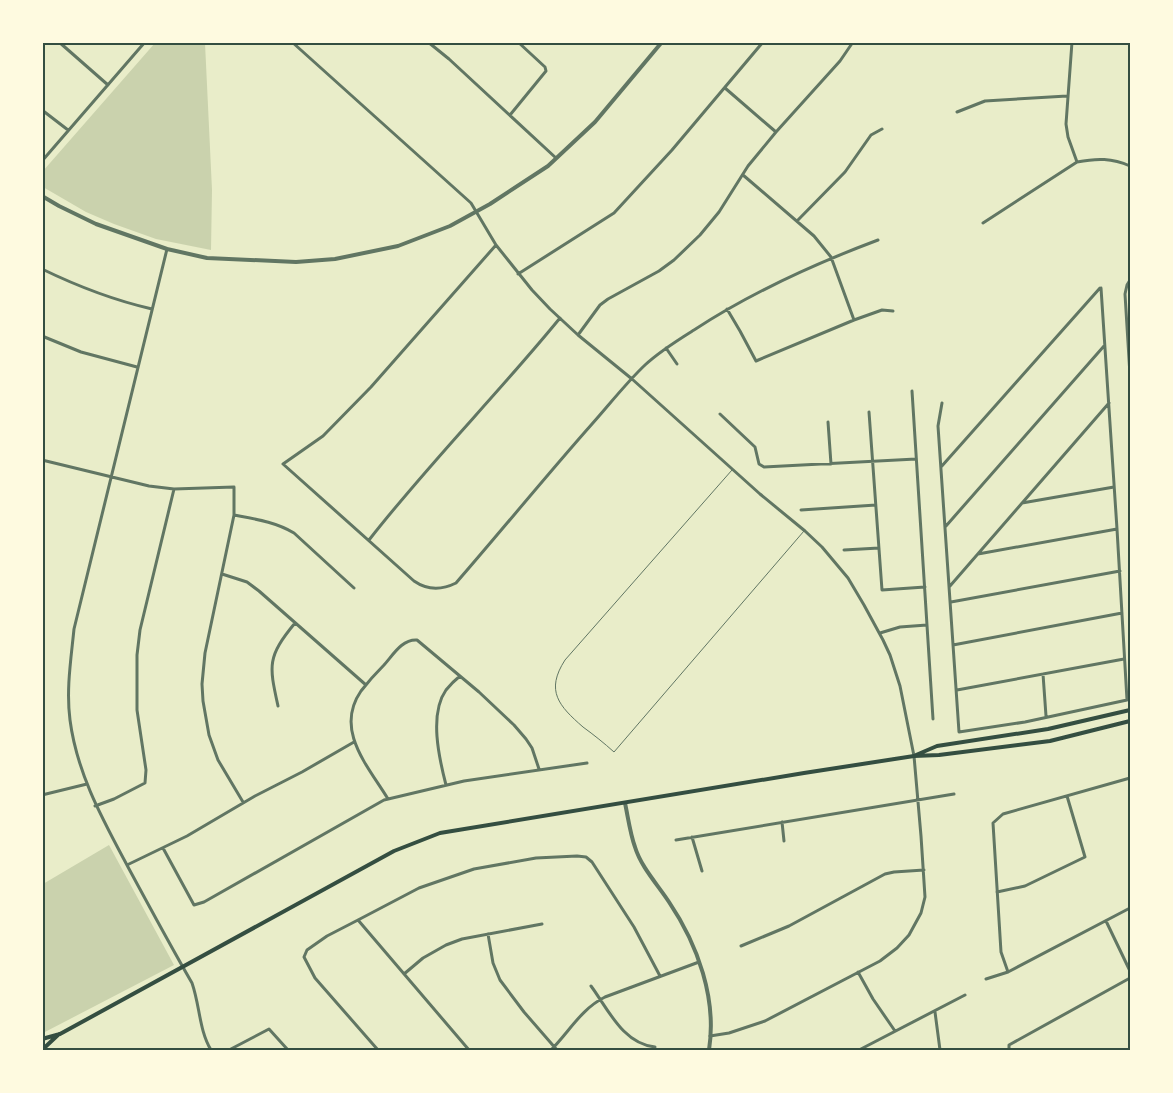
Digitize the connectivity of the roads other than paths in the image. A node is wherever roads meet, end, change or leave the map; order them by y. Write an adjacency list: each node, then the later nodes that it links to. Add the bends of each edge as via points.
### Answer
1 (59, 42): 10 (street)
2 (145, 42): 10 (street)
3 (292, 42): 25 (street, via 458,190)
4 (428, 42): 15 (street)
5 (518, 42): 15 (street, via 546,71)
6 (662, 42): 19 (street, via 595,122)
7 (763, 42): 11 (street)
8 (853, 42): 18 (street)
9 (1072, 42): 12 (street)
10 (108, 85): 17 (street)
11 (725, 88): 18 (street); 33 (street, via 614,213)
12 (1067, 96): 14 (street, via 985,100); 21 (street, via 1068,137)
13 (42, 110): 17 (street)
14 (957, 112)
15 (510, 115): 19 (street)
16 (882, 129): 26 (street, via 871,135 845,172)
17 (68, 130): 20 (street)
18 (776, 132): 23 (street)
19 (556, 158): 25 (street)
20 (42, 161)
21 (1078, 162): 22 (street, via 1112,159); 27 (street)
22 (1130, 166)
23 (743, 175): 26 (street); 40 (street, via 720,212 700,235 659,271 608,299)
24 (42, 196): 30 (street, via 96,224)
25 (476, 212): 29 (street); 30 (street, via 398,246 335,259 296,262 206,258)
26 (797, 221): 31 (street)
27 (983, 223)
28 (878, 240): 31 (street)
29 (496, 245): 33 (street); 70 (street, via 371,387 322,436 283,464)
30 (167, 249): 35 (street)
31 (831, 258): 36 (street); 39 (street)
32 (42, 269): 35 (street, via 80,287)
33 (518, 274): 38 (street)
34 (1130, 280): 46 (street, via 1125,294)
35 (152, 309): 45 (street)
36 (727, 309): 39 (street, via 756,361); 43 (street)
37 (893, 311): 39 (street, via 882,310)
38 (560, 318): 40 (street); 70 (street)
39 (854, 320)
40 (578, 335): 47 (street)
41 (42, 336): 45 (street, via 81,352)
42 (1104, 346): 49 (street); 58 (street, via 1100,288); 67 (street)
43 (666, 348): 44 (street); 47 (street)
44 (677, 364)
45 (138, 367): 60 (street)
46 (1130, 375)
47 (632, 379): 59 (street); 70 (street, via 456,583 441,588 422,586)
48 (912, 390): 54 (street)
49 (1109, 403): 61 (street); 63 (street)
50 (942, 404): 58 (street, via 938,426)
51 (869, 412): 56 (street)
52 (720, 414): 57 (street, via 755,447 758,464 764,467)
53 (828, 422): 57 (street)
54 (916, 459): 56 (street); 77 (street)
55 (42, 460): 60 (street)
56 (873, 462): 57 (street); 64 (street)
57 (831, 464)
58 (941, 467): 67 (street)
59 (733, 469): 69 (street); 69 (lane, via 561,666 556,691 560,704 569,714 614,752)
60 (111, 476): 62 (street); 100 (street, via 74,629 69,684 73,739)
61 (1114, 487): 63 (street); 68 (street)
62 (174, 489): 66 (street, via 234,488); 109 (street, via 140,630 137,655 136,701 146,770 144,782)
63 (1022, 503): 73 (street)
64 (876, 505): 65 (street); 71 (street)
65 (801, 510)
66 (234, 515): 75 (street); 78 (street, via 275,523 294,533)
67 (945, 527): 76 (street)
68 (1117, 529): 73 (street); 74 (street)
69 (805, 531): 83 (street, via 848,578)
70 (369, 540)
71 (879, 548): 72 (street); 77 (street, via 882,590)
72 (844, 550)
73 (978, 554): 76 (street)
74 (1120, 571): 79 (street); 80 (street)
75 (222, 574): 81 (street, via 247,582); 107 (street, via 205,653 203,701 209,735 218,760)
76 (950, 586): 79 (street)
77 (925, 587): 82 (street)
78 (354, 588)
79 (951, 602): 84 (street)
80 (1122, 613): 84 (street); 85 (street)
81 (295, 623): 88 (street); 90 (street, via 272,662 271,674)
82 (927, 625): 83 (street, via 900,627); 93 (street)
83 (880, 633): 96 (street, via 900,686)
84 (953, 645): 89 (street)
85 (1124, 659): 86 (street); 92 (street, via 1127,700)
86 (1043, 674): 89 (street); 92 (street)
87 (460, 676): 88 (street, via 413,640 398,648); 98 (street, via 526,739); 101 (street, via 446,691 437,714 438,748)
88 (366, 685): 95 (street, via 352,712)
89 (957, 690): 92 (street, via 959,732)
90 (278, 706)
91 (1130, 710): 96 (main road, via 1048,729 937,746)
92 (1046, 716)
93 (933, 719)
94 (1130, 721): 96 (main road, via 1050,741 938,756)
95 (354, 742): 105 (street); 107 (street)
96 (914, 756): 106 (street); 108 (main road)
97 (587, 763): 98 (street)
98 (540, 769): 101 (street)
99 (1130, 778): 104 (street)
100 (87, 784): 103 (street); 109 (street)
101 (446, 785): 105 (street)
102 (954, 794): 106 (street)
103 (42, 795)
104 (1067, 796): 118 (street, via 1004,814 993,823); 118 (street, via 1085,857 1025,886)
105 (388, 799): 114 (street, via 204,902 194,904)
106 (918, 800): 110 (street); 116 (street)
107 (243, 802): 114 (street)
108 (625, 803): 125 (street, via 634,848 680,919); 126 (main road, via 462,829 421,840 394,851)
109 (95, 806): 115 (street)
110 (782, 822): 111 (street); 113 (street)
111 (692, 837): 112 (street); 117 (street)
112 (676, 840)
113 (784, 841)
114 (163, 848): 115 (street)
115 (127, 865): 126 (street)
116 (924, 870): 124 (street, via 885,874 789,926); 128 (street, via 924,904 912,930 885,958)
117 (702, 871)
118 (997, 892): 129 (street, via 1001,952)
119 (1130, 908): 121 (street)
120 (358, 920): 130 (street); 131 (street, via 419,888 474,869 536,858 586,857 634,927); 148 (street, via 306,950 304,957 315,978)
121 (1106, 921): 127 (street); 129 (street)
122 (542, 924): 123 (street)
123 (488, 934): 130 (street, via 446,944); 143 (street, via 500,980)
124 (741, 946)
125 (699, 962): 131 (street); 140 (street, via 707,994)
126 (183, 967): 139 (main road); 145 (street, via 194,990 201,1026)
127 (1130, 971)
128 (858, 972): 138 (street); 140 (street, via 765,1021)
129 (1008, 972): 133 (street)
130 (404, 974): 149 (street)
131 (660, 976): 136 (street)
132 (1130, 978): 153 (street, via 1009,1045)
133 (986, 979)
134 (591, 986): 136 (street)
135 (965, 994): 137 (street)
136 (601, 999): 142 (street, via 617,1024 635,1042); 143 (street, via 581,1014)
137 (935, 1012): 138 (street); 152 (street)
138 (895, 1031): 151 (street)
139 (60, 1034): 141 (main road); 144 (main road)
140 (710, 1036): 150 (street)
141 (42, 1039)
142 (655, 1047)
143 (554, 1049)
144 (42, 1050)
145 (211, 1050)
146 (229, 1050): 147 (street, via 269,1029)
147 (288, 1050)
148 (378, 1050)
149 (469, 1050)
150 (709, 1050)
151 (859, 1050)
152 (940, 1050)
153 (1009, 1050)

